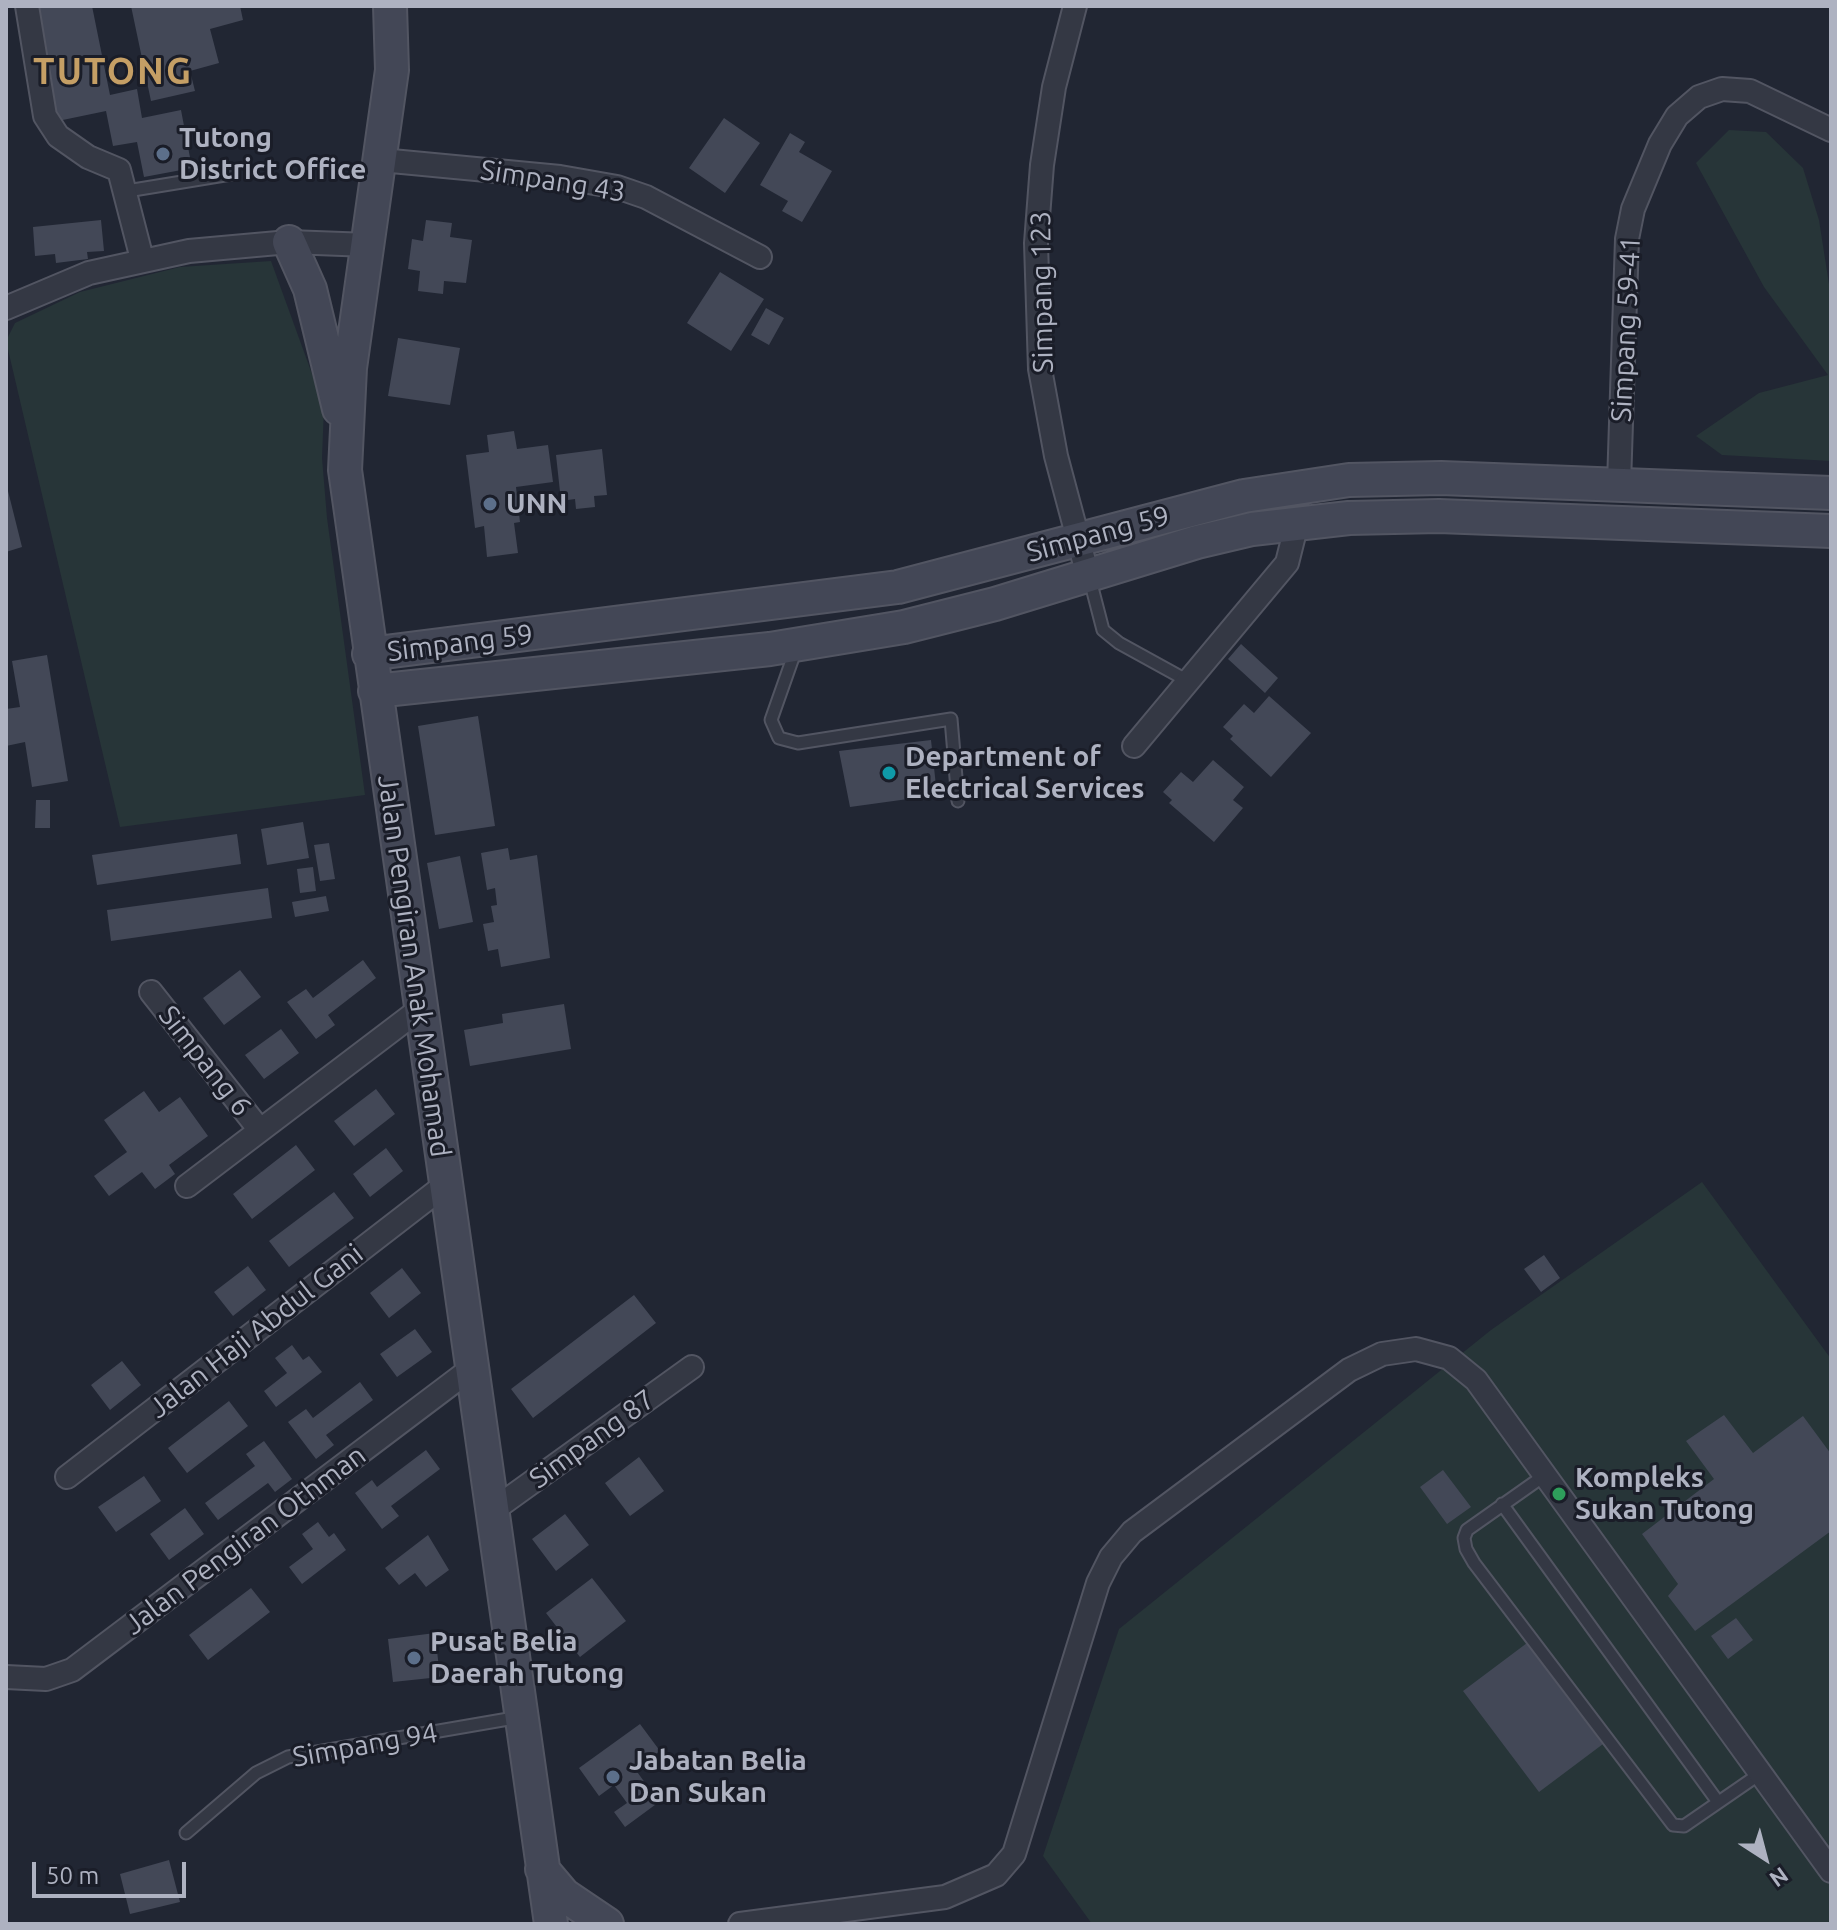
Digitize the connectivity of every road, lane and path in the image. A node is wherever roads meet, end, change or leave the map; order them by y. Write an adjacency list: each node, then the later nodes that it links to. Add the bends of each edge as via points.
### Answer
1 (27, 6): 7 (street, via 45,116 58,136 119,170)
2 (390, 6): 5 (street, Jalan Pengiran Anak Mohamad, via 392,70)
3 (1075, 6): 18 (street, Simpang 123, via 1054,87 1036,243 1040,369)
4 (1831, 130): 14 (street, Simpang 59-41, via 1750,91 1722,89 1699,97 1677,116 1660,144 1633,209 1627,239)
5 (381, 160): 9 (street, Jalan Pengiran Anak Mohamad); 10 (street, Simpang 43, via 617,187)
6 (231, 174): 7 (lane)
7 (127, 191): 11 (street)
8 (289, 242): 9 (street); 11 (street); 13 (street, via 310,289)
9 (369, 245): 13 (street, Jalan Pengiran Anak Mohamad)
10 (760, 257)
11 (142, 259): 12 (street, via 89,273)
12 (6, 308)
13 (345, 427): 21 (street, Jalan Pengiran Anak Mohamad, via 345,470)
14 (1619, 484): 15 (street, Simpang 59); 18 (street, Simpang 59, via 1349,480 1244,496)
15 (1831, 493)
16 (1297, 523): 17 (street, Simpang 59, via 1439,516); 19 (street, Simpang 59, via 1197,542); 22 (street, via 1287,563)
17 (1831, 531)
18 (1079, 540): 19 (street, Simpang 123); 21 (street, Simpang 59, via 898,587)
19 (1088, 576): 20 (street, Simpang 59, via 904,627); 22 (lane, via 1103,630)
20 (798, 645): 23 (street, Simpang 59); 25 (lane, via 771,720 779,738 798,743 951,719)
21 (369, 654): 23 (street, Jalan Pengiran Anak Mohamad)
22 (1188, 681): 24 (street)
23 (375, 691): 27 (street, Jalan Pengiran Anak Mohamad)
24 (1134, 746)
25 (958, 801)
26 (151, 992): 28 (street, Simpang 6)
27 (420, 1009): 28 (street); 29 (street, Jalan Pengiran Anak Mohamad)
28 (259, 1129): 30 (street)
29 (445, 1185): 32 (street, Jalan Pengiran Anak Mohamad); 34 (street, Jalan Haji Abdul Gani)
30 (187, 1186)
31 (692, 1367): 36 (street, Simpang 87)
32 (472, 1368): 36 (street, Jalan Pengiran Anak Mohamad); 37 (street, Jalan Pengiran Othman, via 72,1670 46,1679)
33 (1545, 1475): 35 (lane); 39 (street); 46 (street, via 1476,1380 1449,1358 1416,1349 1382,1354 1349,1370 1132,1532 1111,1557 1098,1583 1014,1854 996,1875 945,1897)
34 (67, 1477)
35 (1502, 1504): 40 (lane); 40 (lane, via 1467,1530 1466,1549 1474,1563 1667,1820 1684,1826)
36 (492, 1511): 38 (street, Jalan Pengiran Anak Mohamad)
37 (6, 1677)
38 (521, 1717): 41 (lane, Simpang 94, via 288,1757 256,1773); 42 (street, Jalan Pengiran Anak Mohamad)
39 (1761, 1773): 40 (lane); 43 (street)
40 (1718, 1802)
41 (186, 1833)
42 (542, 1869): 44 (street, Jalan Pengiran Anak Mohamad); 45 (street, via 564,1895)
43 (1831, 1871)
44 (551, 1924)
45 (607, 1924)
46 (740, 1924)

